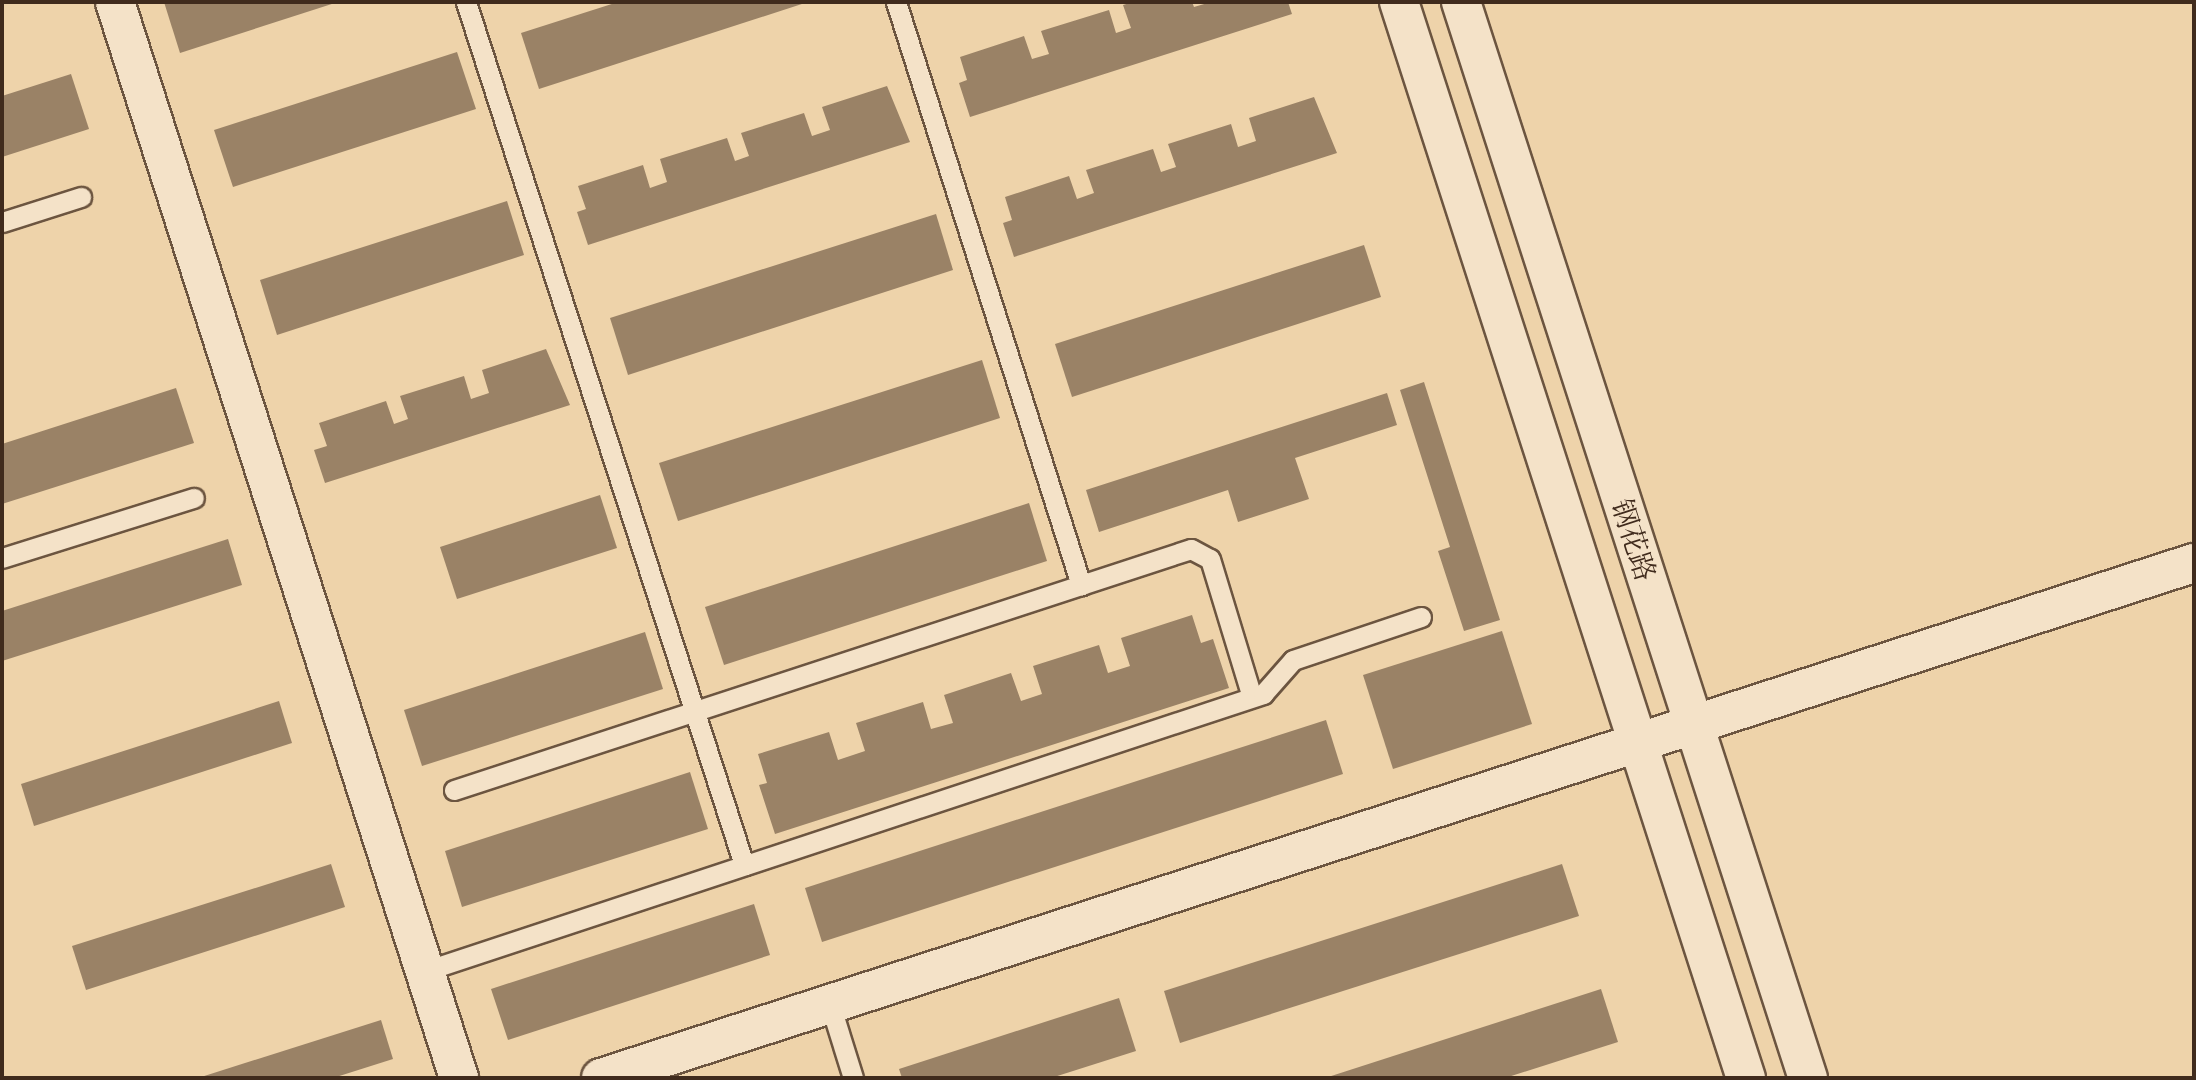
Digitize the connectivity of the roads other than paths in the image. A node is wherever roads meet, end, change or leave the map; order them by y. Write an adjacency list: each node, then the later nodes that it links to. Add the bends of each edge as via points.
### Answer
1 (115, 2): 19 (street)
2 (466, 2): 14 (lane)
3 (896, 2): 11 (lane)
4 (1399, 2): 16 (street, 钢花路)
5 (1461, 2): 15 (street, 钢花路)
6 (81, 197): 7 (lane)
7 (2, 222)
8 (194, 498): 9 (lane)
9 (2, 558)
10 (2194, 563): 15 (street)
11 (1081, 585): 13 (lane, via 1191,549 1210,559); 14 (lane)
12 (1421, 617): 13 (lane, via 1293,660 1263,694)
13 (1252, 697): 18 (lane)
14 (694, 711): 17 (lane); 18 (lane)
15 (1693, 723): 16 (street); 25 (street, 钢花路)
16 (1637, 742): 20 (street); 24 (street, 钢花路)
17 (454, 790)
18 (744, 865): 19 (lane)
19 (425, 971): 21 (street)
20 (830, 1004): 22 (street); 23 (lane)
21 (459, 1078)
22 (601, 1078)
23 (853, 1078)
24 (1746, 1078)
25 (1808, 1078)

